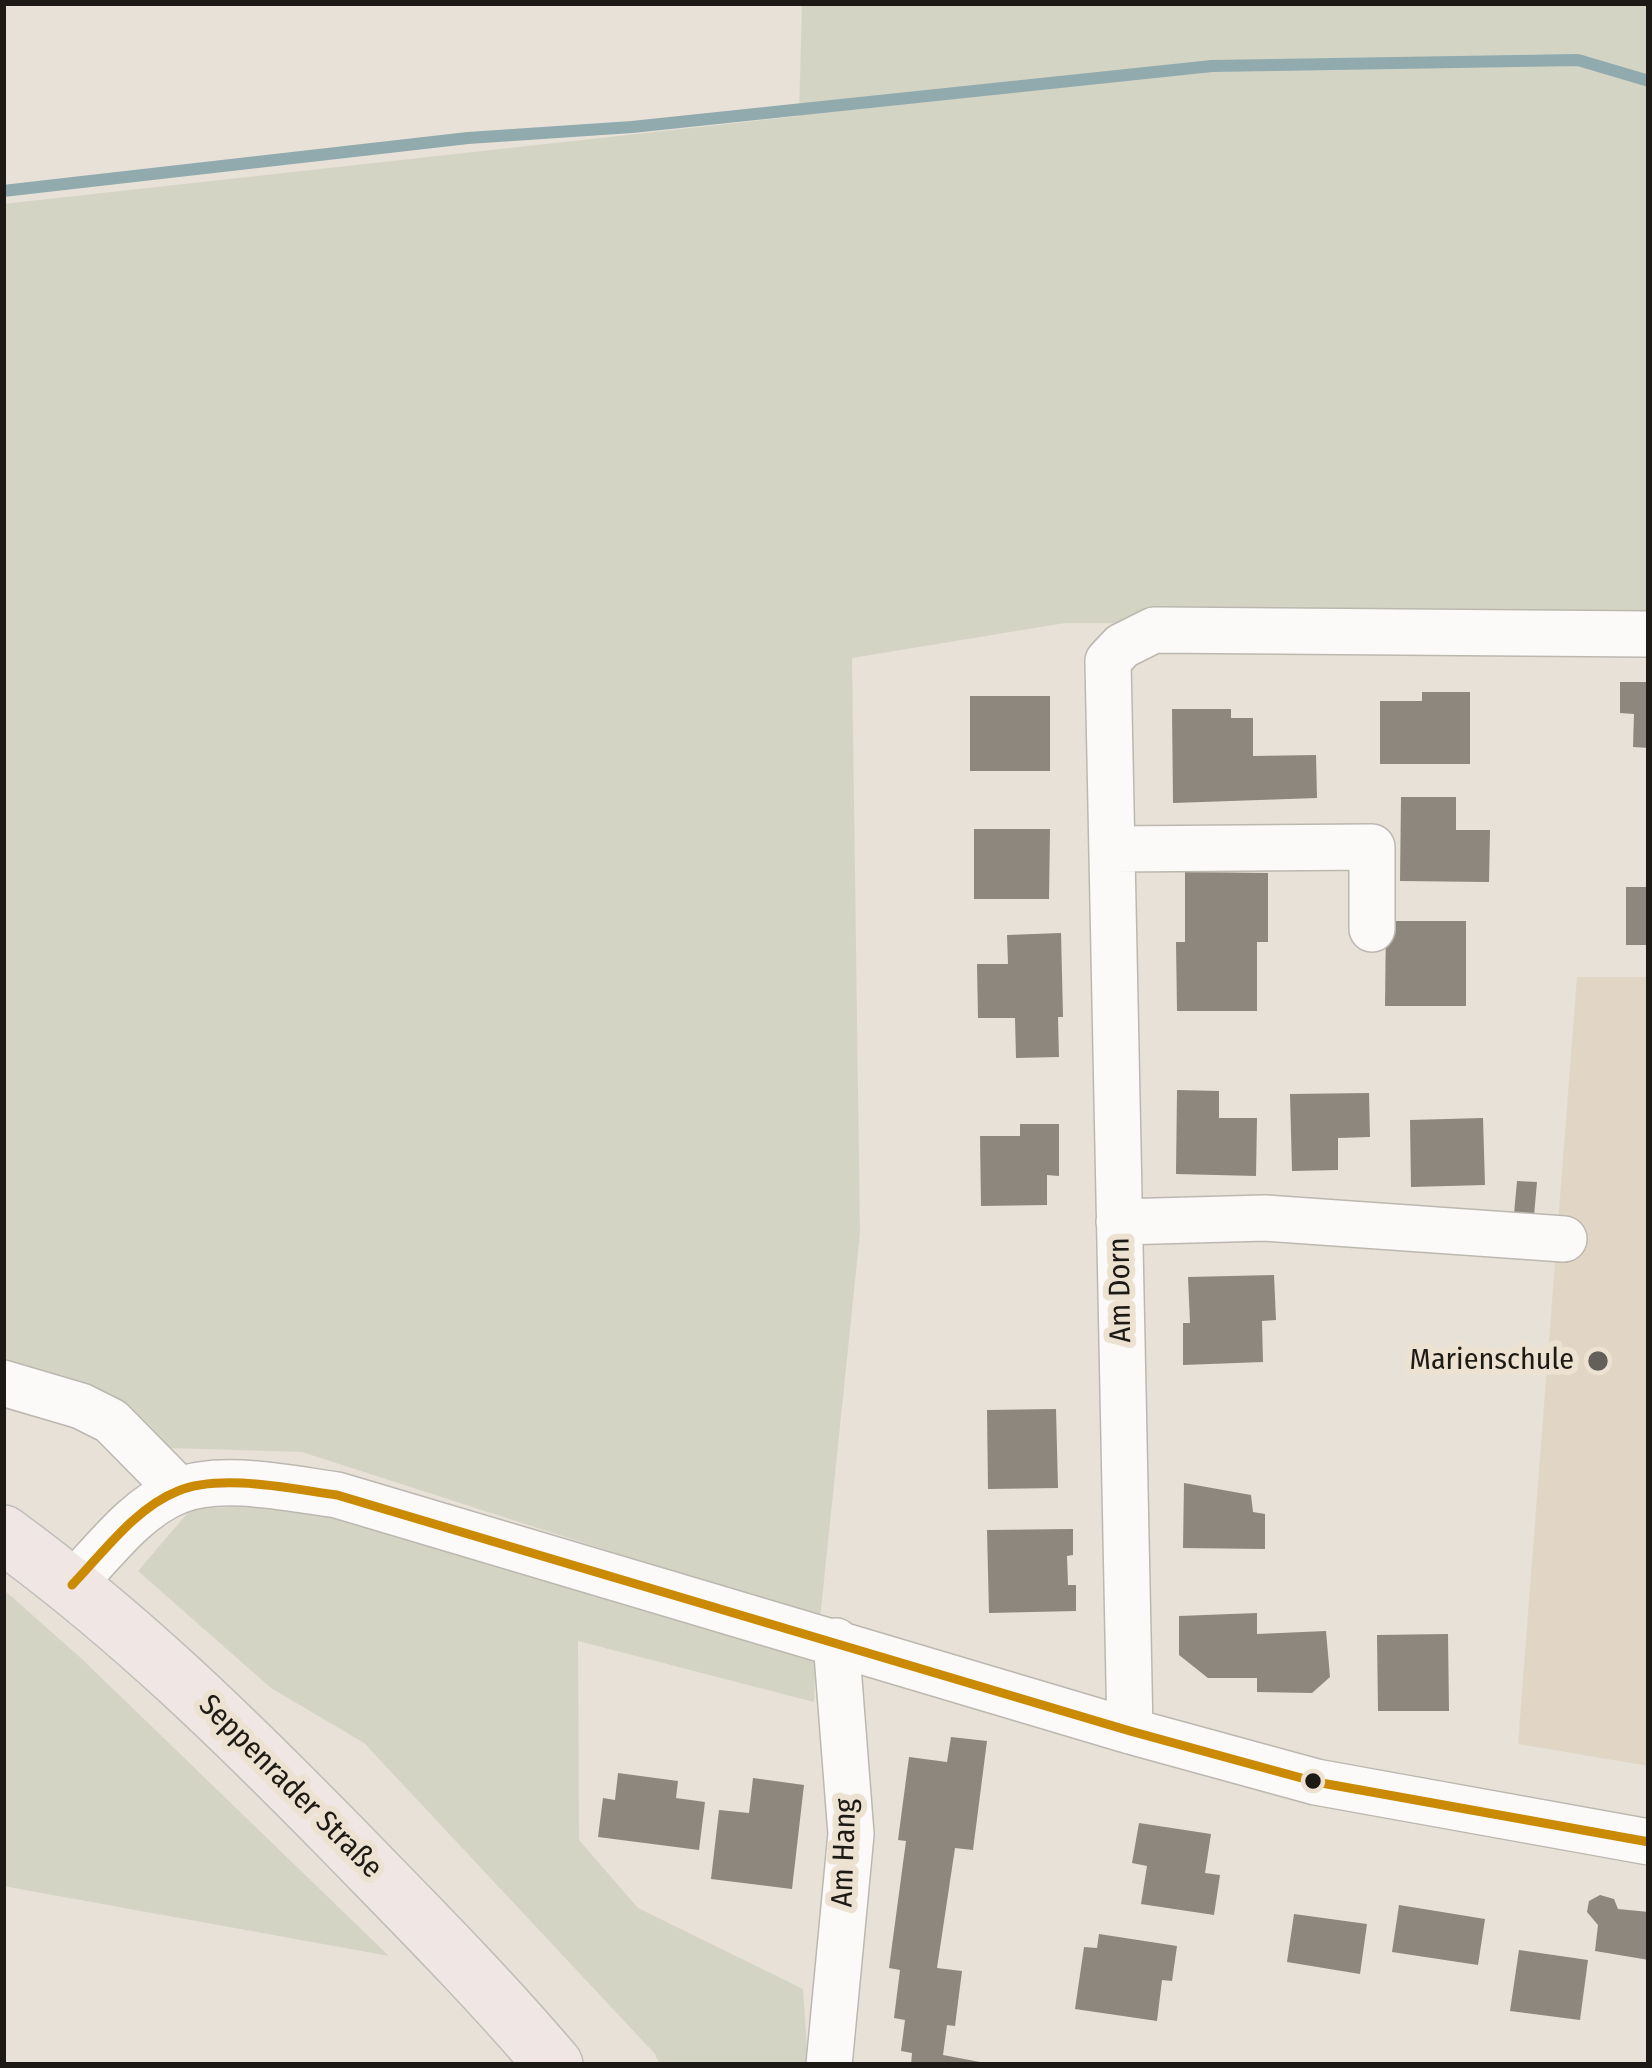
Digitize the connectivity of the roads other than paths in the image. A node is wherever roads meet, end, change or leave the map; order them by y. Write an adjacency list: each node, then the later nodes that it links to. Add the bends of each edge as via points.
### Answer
1 (1649, 634): 2 (street, Am Dorn, via 1154,630 1108,661)
2 (1113, 849): 3 (street, via 1372,847); 4 (street, Am Dorn)
3 (1372, 929)
4 (1120, 1222): 5 (street, via 1265,1218); 11 (street, Am Dorn)
5 (1564, 1238)
6 (3, 1383): 7 (street, via 111,1421)
7 (179, 1490): 9 (street, via 130,1524); 10 (street, via 245,1482 337,1496)
8 (3, 1534): 9 (main road, Seppenrader Straße)
9 (72, 1585): 13 (main road, Seppenrader Straße, via 208,1703)
10 (836, 1641): 11 (street); 14 (street, Am Hang, via 851,1834)
11 (1130, 1731): 12 (street, via 1316,1782)
12 (1649, 1841)
13 (554, 2065)
14 (829, 2065)

